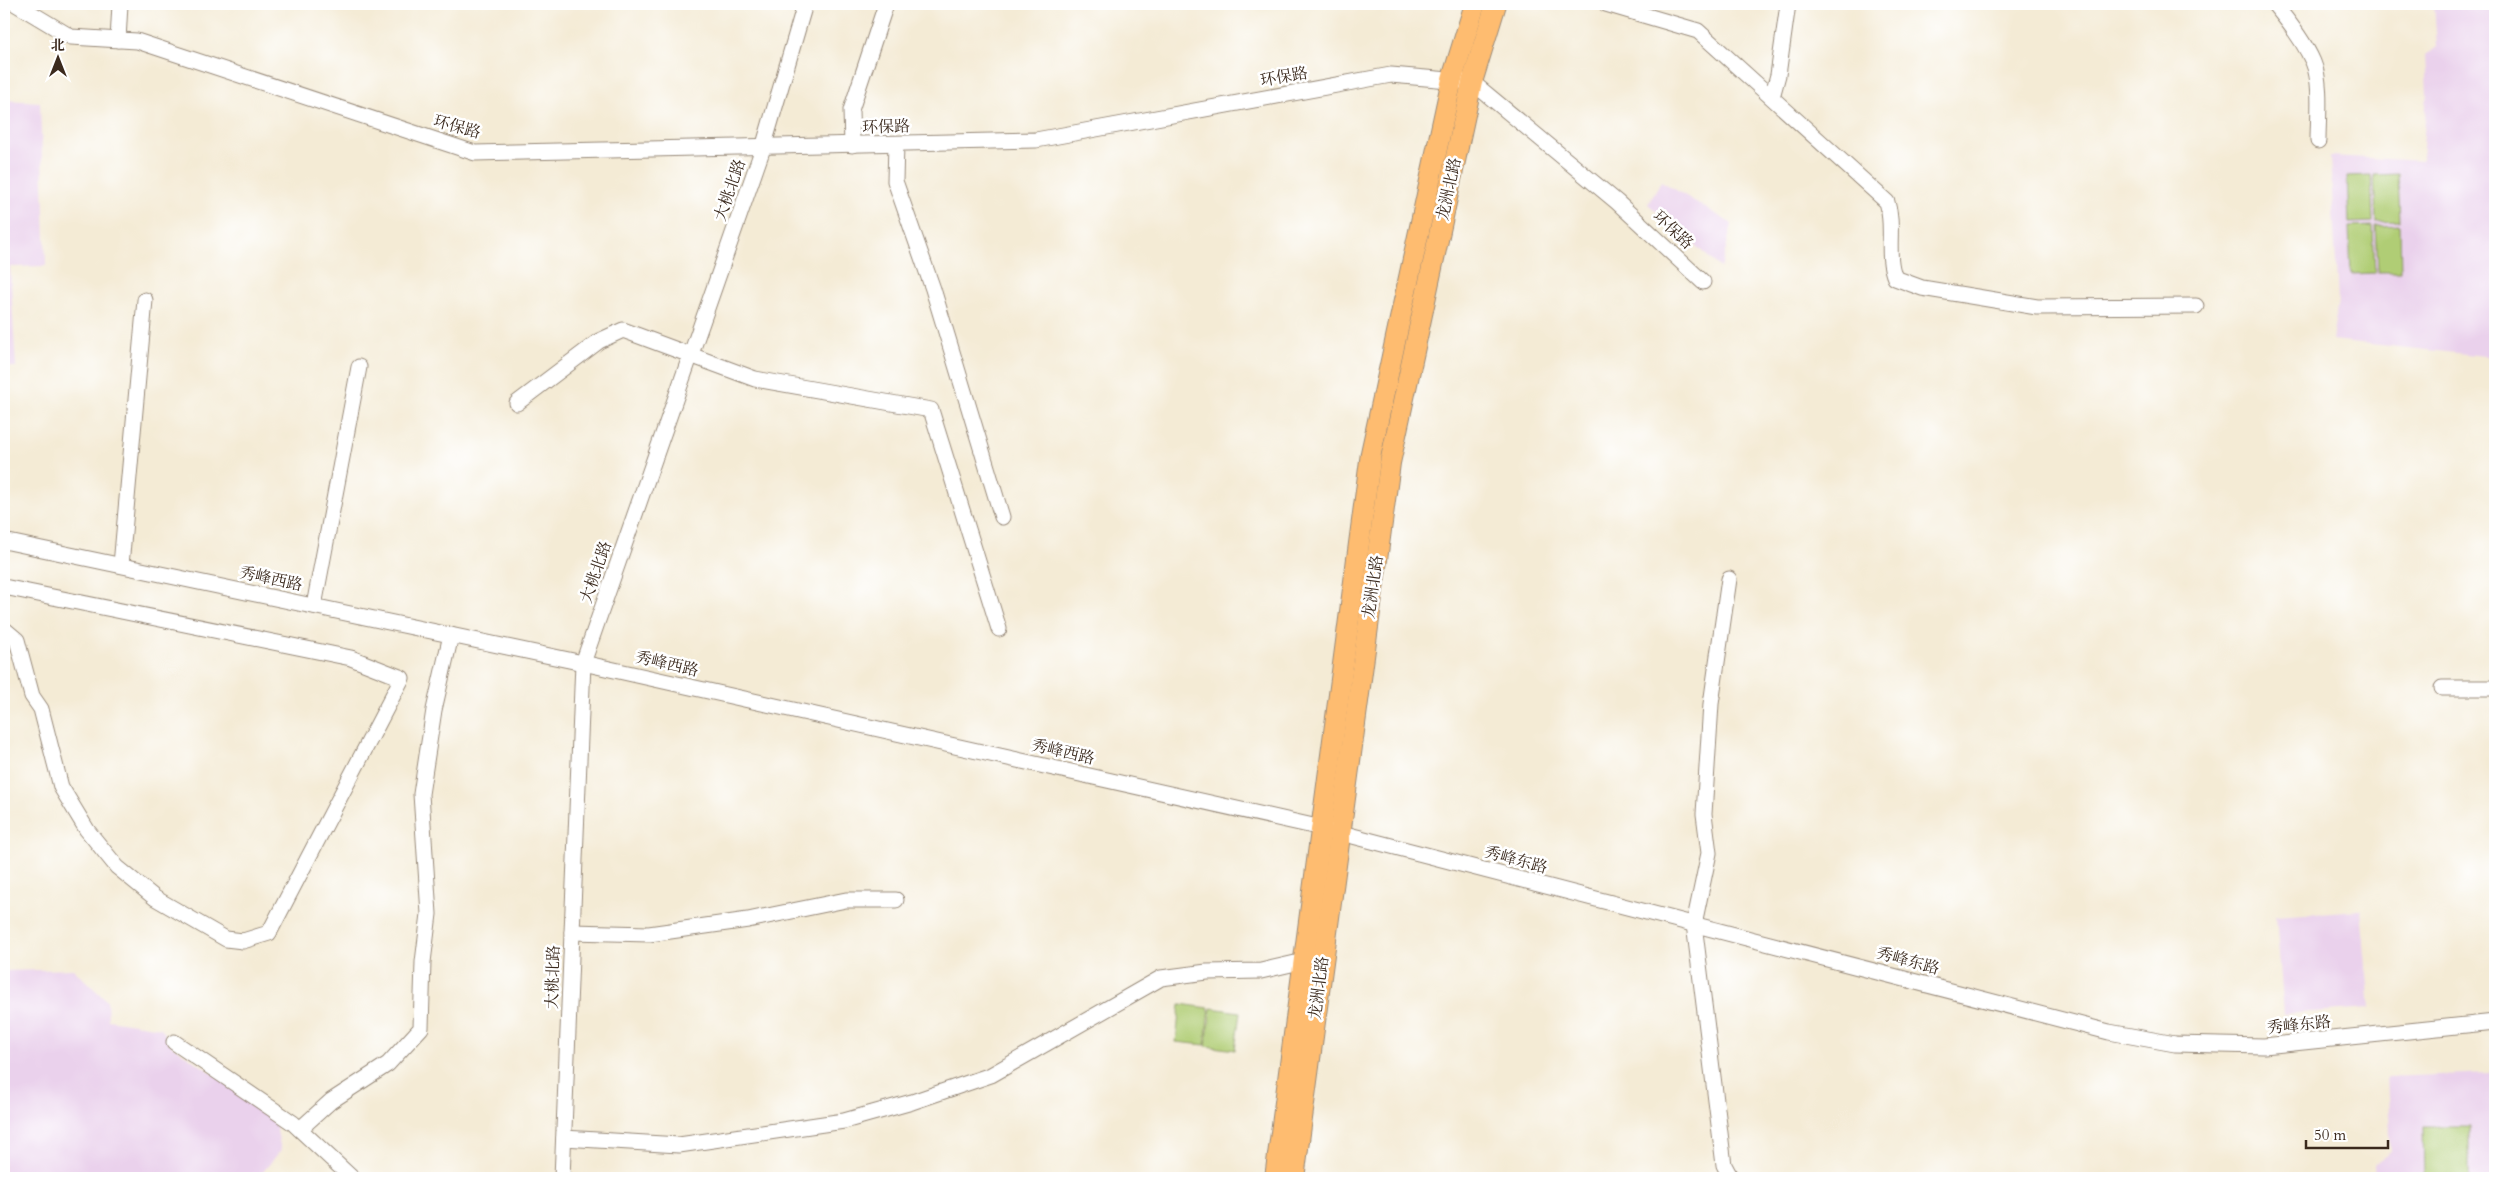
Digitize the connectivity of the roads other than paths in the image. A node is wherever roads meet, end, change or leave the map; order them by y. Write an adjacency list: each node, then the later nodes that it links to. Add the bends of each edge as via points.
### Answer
1 (16, 4): 10 (street, 环保路, via 71,37)
2 (120, 4): 10 (street)
3 (805, 4): 17 (street, 大桃北路)
4 (886, 4): 16 (street, via 851,110)
5 (1475, 4): 11 (main road, 龙洲北路)
6 (1496, 4): 12 (main road, 龙洲北路)
7 (1606, 4): 13 (street, via 1698,31)
8 (1788, 4): 13 (street)
9 (2274, 4): 14 (street, via 2297,33 2314,64)
10 (118, 40): 17 (street, 环保路, via 137,41 475,153)
11 (1452, 79): 12 (street, 环保路); 15 (street, 环保路, via 1392,75 1036,140); 36 (main road, 龙洲北路, via 1370,453)
12 (1472, 82): 18 (street, 环保路, via 1617,202); 36 (main road, 龙洲北路, via 1390,463)
13 (1772, 97): 20 (street, via 1887,202 1892,216 1891,269 1895,278 1922,288 2037,307)
14 (2318, 141)
15 (896, 144): 16 (street, 环保路); 24 (street, via 895,181 933,289)
16 (852, 145): 17 (street, 环保路)
17 (763, 148): 21 (street, 大桃北路)
18 (1703, 282)
19 (145, 300): 26 (street)
20 (2196, 306)
21 (690, 355): 23 (street, via 623,330 599,341); 30 (street, via 755,379 931,410); 33 (street, 大桃北路)
22 (359, 367): 29 (street)
23 (517, 403)
24 (1002, 517)
25 (4, 541): 26 (street, 秀峰西路)
26 (121, 565): 29 (street, 秀峰西路)
27 (1729, 578): 38 (street, via 1711,704 1704,814 1709,853)
28 (4, 587): 31 (street, via 351,658 402,678 269,933 243,941 226,939 155,898 117,867 87,830 61,787 41,709 32,696 17,640)
29 (314, 606): 32 (street, 秀峰西路)
30 (999, 628)
31 (4, 629)
32 (451, 635): 33 (street, 秀峰西路); 43 (street, via 434,710 421,794 429,914 423,962 421,1028 388,1064 332,1101)
33 (583, 663): 36 (street, 秀峰西路); 39 (street, 大桃北路)
34 (2442, 688): 35 (street)
35 (2495, 688)
36 (1330, 830): 38 (street, 秀峰东路); 40 (main road, 龙洲北路); 48 (main road, 龙洲北路)
37 (896, 900): 39 (street, via 846,900 748,920 650,934)
38 (1694, 924): 41 (street, 秀峰东路, via 2109,1032 2175,1044 2264,1046); 49 (street, via 1724,1165)
39 (572, 932): 44 (street, 大桃北路)
40 (1304, 961): 44 (street, via 1261,972 1208,972 1161,978 991,1075 844,1121 679,1145); 47 (main road, 龙洲北路)
41 (2495, 1022)
42 (174, 1042): 43 (street)
43 (300, 1129): 45 (street)
44 (564, 1138): 46 (street, 大桃北路)
45 (352, 1178)
46 (562, 1178)
47 (1275, 1178)
48 (1294, 1178)
49 (1731, 1178)

